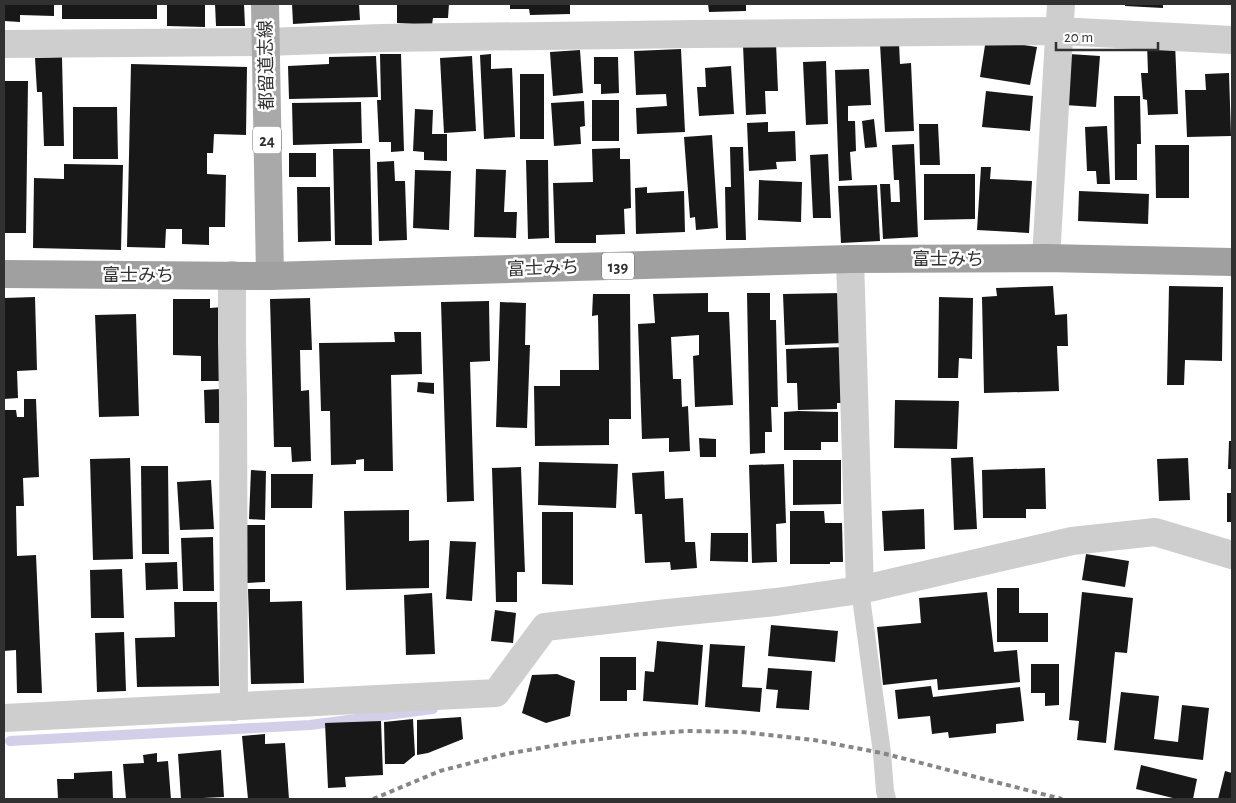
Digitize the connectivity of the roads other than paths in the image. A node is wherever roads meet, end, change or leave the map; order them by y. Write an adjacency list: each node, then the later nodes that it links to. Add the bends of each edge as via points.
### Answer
1 (265, 4): 5 (main road, 都留道志線 / 24)
2 (1061, 4): 3 (street)
3 (1060, 32): 4 (street); 5 (street, via 696,34); 7 (street)
4 (1232, 40)
5 (265, 42): 6 (street); 12 (main road, 都留道志線 / 24)
6 (4, 44)
7 (1046, 258): 8 (highway, 富士みち / 139); 9 (highway, 富士みち / 139)
8 (850, 259): 12 (highway, 富士みち / 139); 14 (street)
9 (1232, 262)
10 (4, 274): 11 (highway, 富士みち / 139)
11 (232, 275): 12 (highway, 富士みち / 139); 15 (street)
12 (270, 276)
13 (1232, 555): 14 (street, via 1156,532 1072,541)
14 (860, 590): 15 (street, via 546,627 496,693); 17 (lane)
15 (234, 707): 16 (street)
16 (4, 718)
17 (887, 799)

